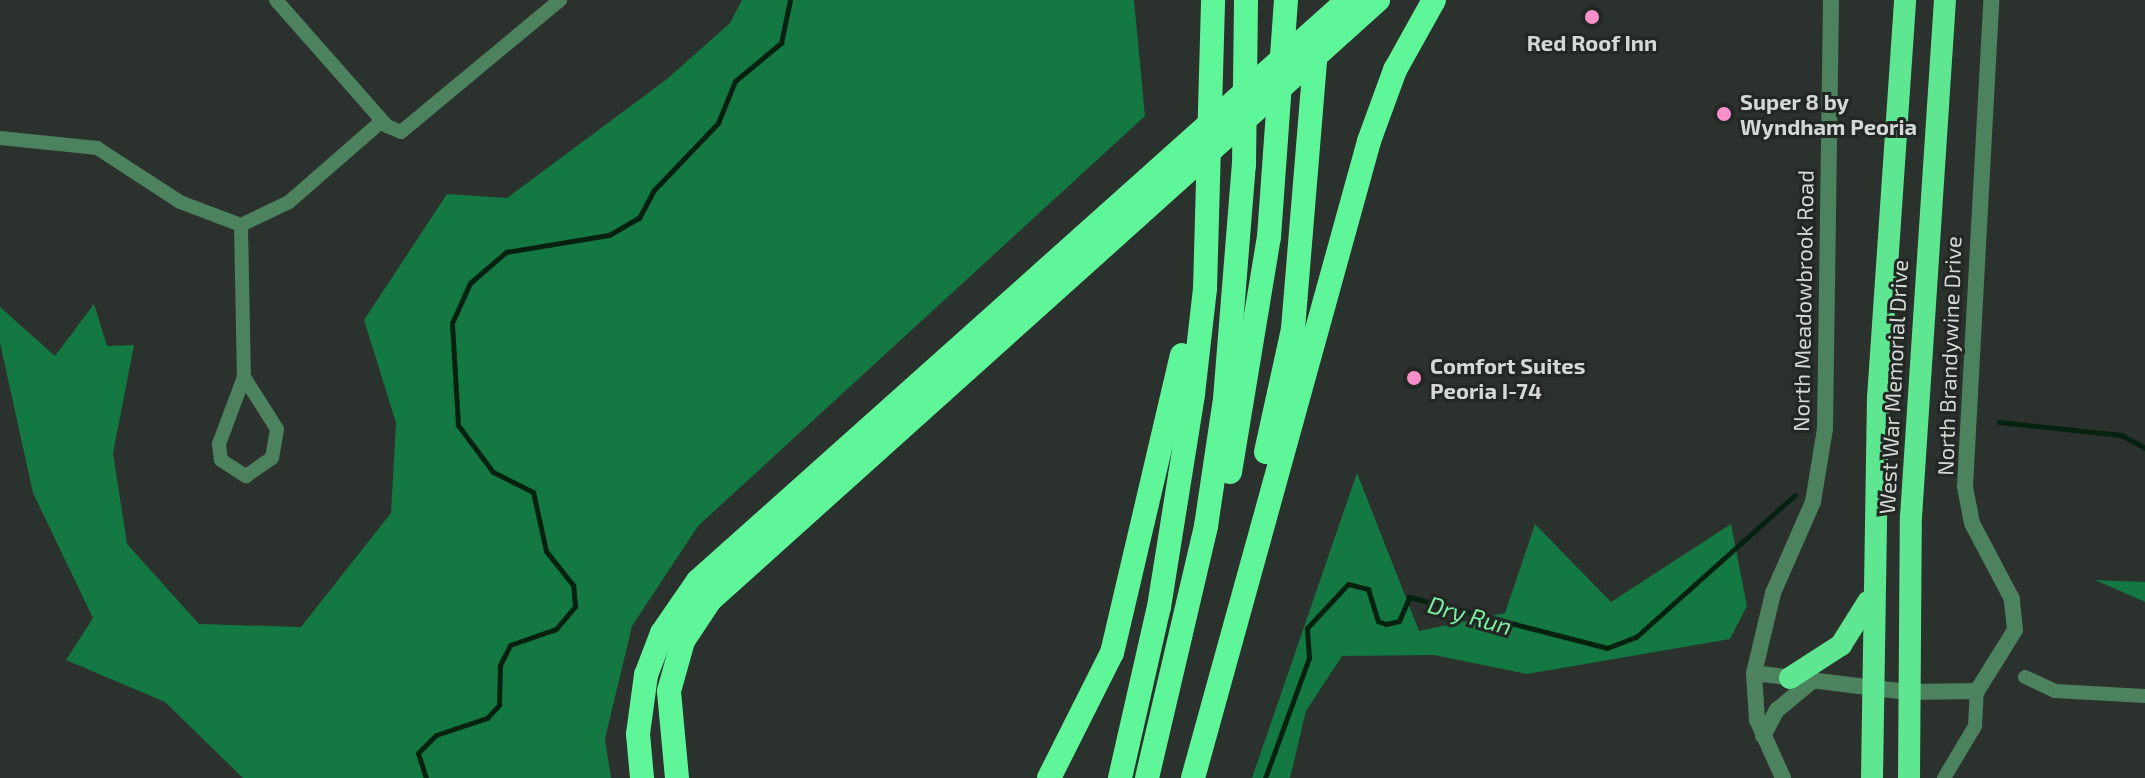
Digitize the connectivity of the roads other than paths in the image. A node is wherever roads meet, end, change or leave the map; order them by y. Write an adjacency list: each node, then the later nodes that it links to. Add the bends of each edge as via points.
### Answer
1 (276, 0): 13 (street)
2 (560, 0): 13 (street, via 416,126 397,132)
3 (1213, 0): 16 (highway)
4 (1246, 0): 18 (highway, via 1239,259)
5 (1286, 0): 18 (highway, via 1274,192 1255,340 1230,473)
6 (1325, 0): 33 (highway, via 1286,371)
7 (1434, 0): 33 (highway, via 1395,70 1369,141)
8 (1831, 0): 20 (street, North Meadowbrook Road, via 1825,429 1813,502 1773,593)
9 (1905, 0): 19 (highway, West War Memorial Drive, via 1888,193)
10 (1945, 0): 25 (highway, West War Memorial Drive, via 1917,397)
11 (1991, 0): 24 (street, North Brandywine Drive, via 1965,486 1972,523 2012,599 2015,630)
12 (1362, 5): 28 (highway, via 1169,161 693,587 662,633 646,675 638,734); 29 (highway, via 1170,189 704,606 683,641 669,691)
13 (382, 121): 15 (street, via 289,202)
14 (0, 138): 15 (street, via 97,148 180,202)
15 (241, 225): 17 (street)
16 (1205, 289): 30 (highway, via 1185,336 1112,653); 31 (highway, via 1165,576)
17 (244, 377): 17 (street, via 277,429 272,458 246,476 221,460 219,444)
18 (1206, 526): 32 (highway)
19 (1872, 594): 22 (highway, via 1841,645); 23 (highway, West War Memorial Drive)
20 (1754, 673): 22 (street); 27 (street, North Meadowbrook Road)
21 (2025, 677): 26 (street, via 2055,691)
22 (1801, 680): 23 (street); 27 (street)
23 (1870, 687): 25 (street); 35 (highway, West War Memorial Drive)
24 (1977, 691): 25 (street); 37 (street, North Brandywine Drive, via 1975,726)
25 (1907, 692): 36 (highway, West War Memorial Drive)
26 (2145, 696)
27 (1763, 736): 34 (street, North Meadowbrook Road)
28 (642, 778)
29 (677, 778)
30 (1049, 778)
31 (1120, 778)
32 (1147, 778)
33 (1192, 778)
34 (1783, 778)
35 (1872, 778)
36 (1909, 778)
37 (1944, 778)

